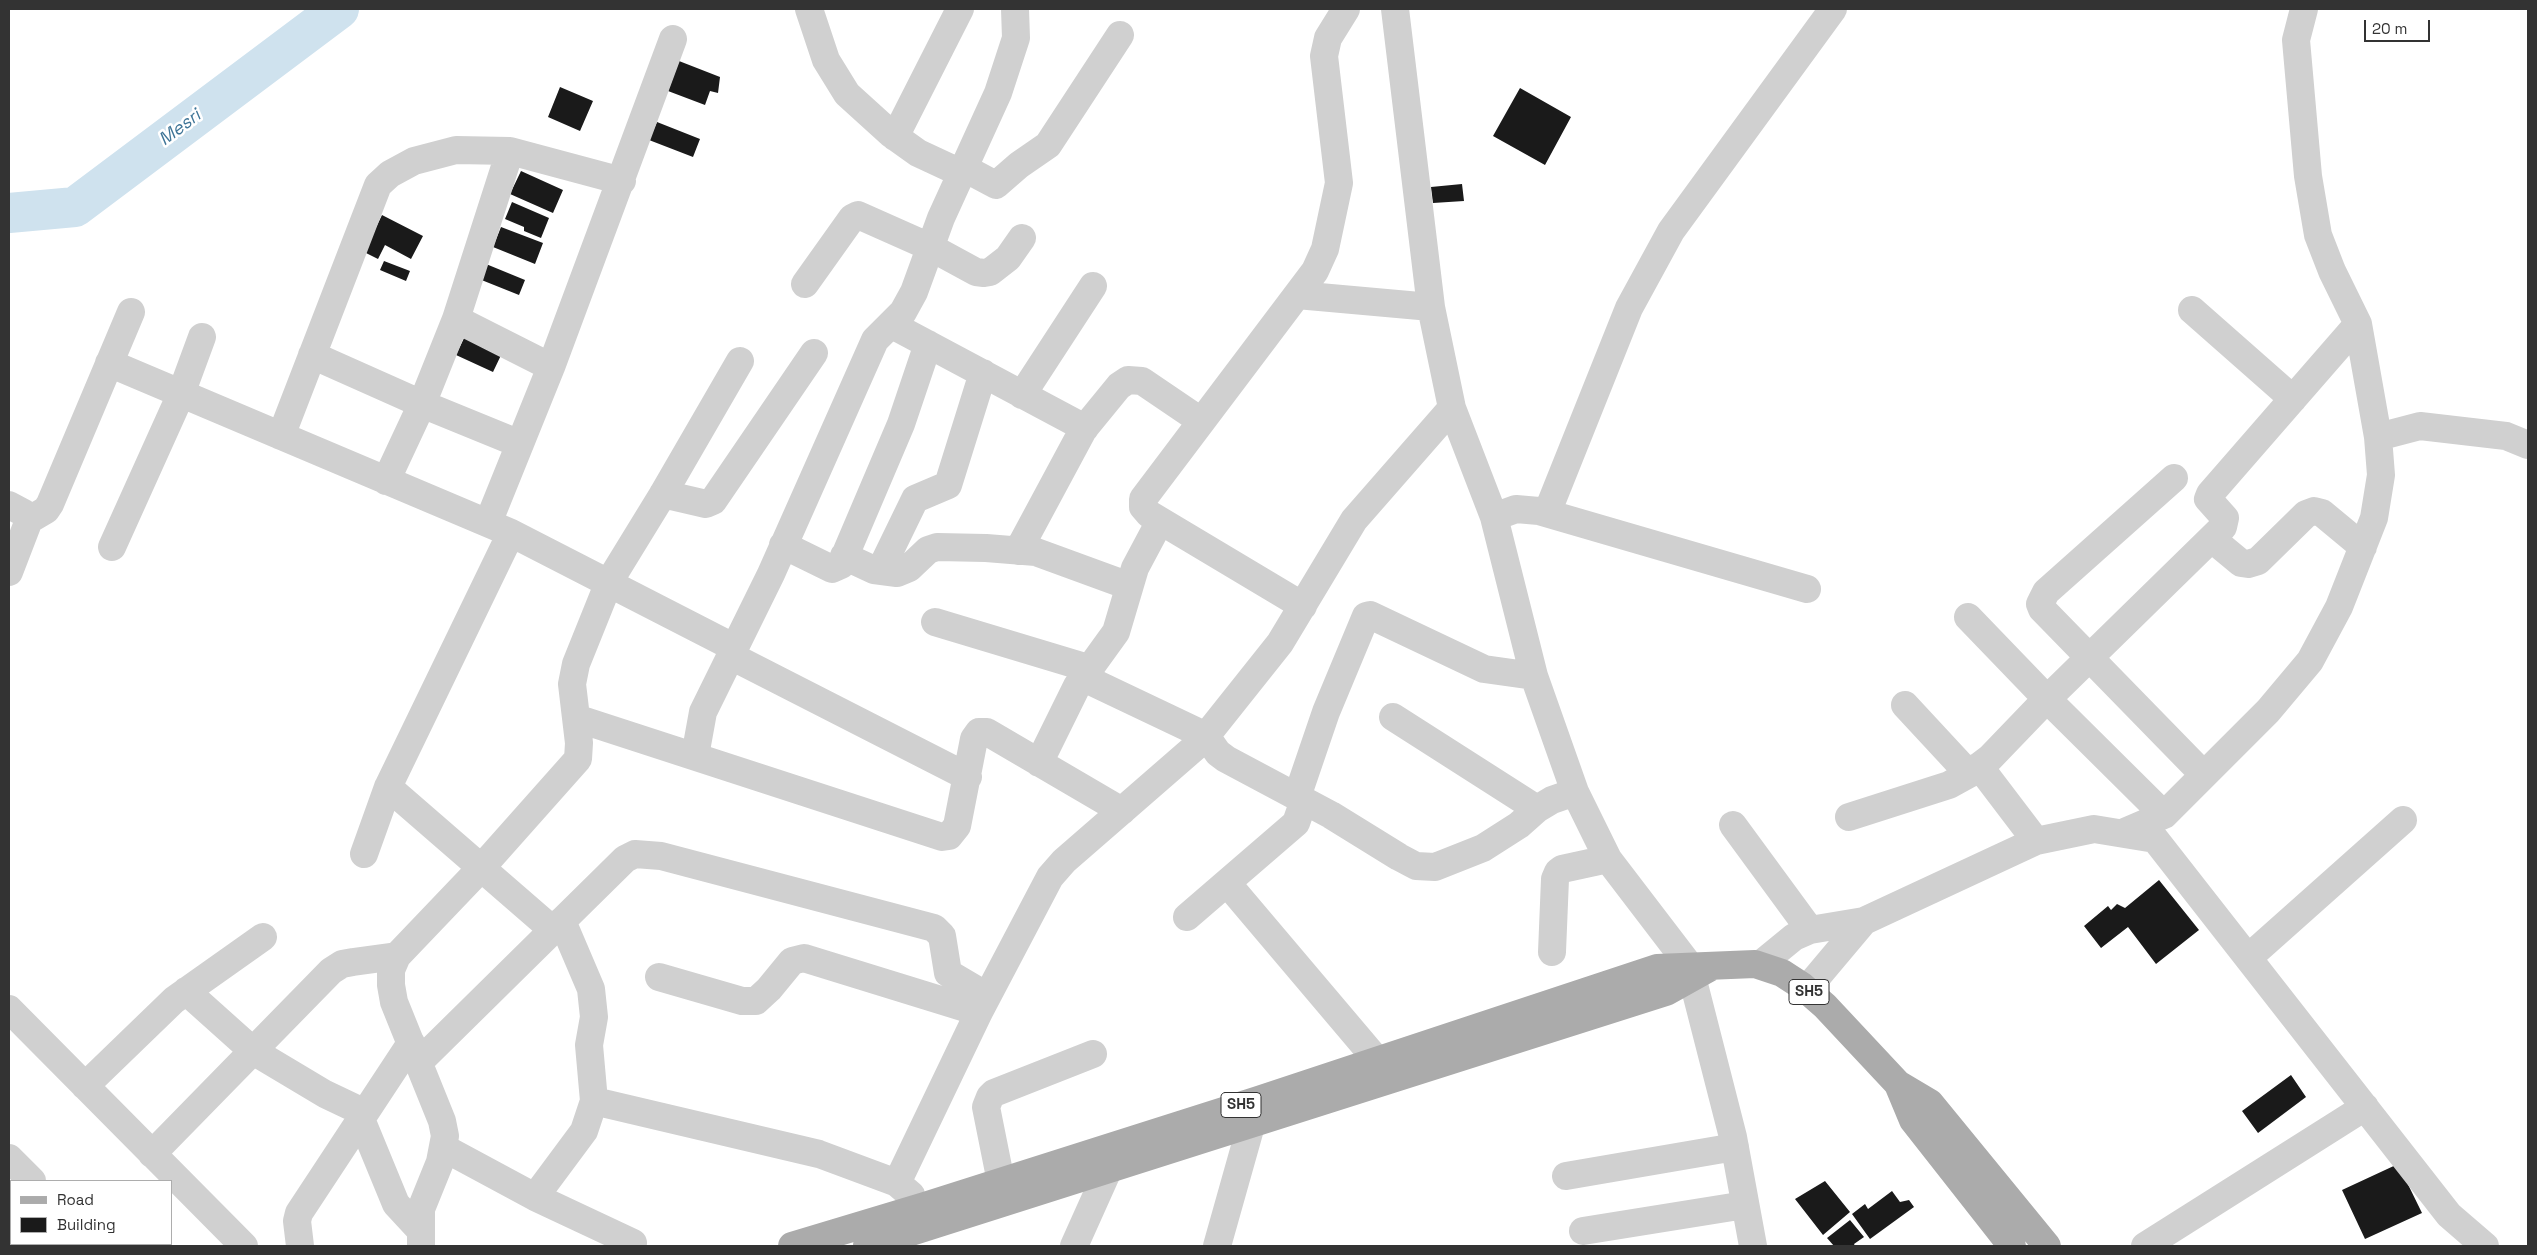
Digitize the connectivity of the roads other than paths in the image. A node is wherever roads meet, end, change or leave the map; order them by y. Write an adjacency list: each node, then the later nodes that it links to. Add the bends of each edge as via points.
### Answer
1 (809, 9): 10 (street, via 826,60 847,94)
2 (960, 9): 10 (street)
3 (1015, 9): 12 (street, via 1016,38 998,93)
4 (1346, 9): 18 (street, via 1328,38 1324,56 1339,183 1333,219 1325,250 1315,271)
5 (1395, 9): 19 (street)
6 (1833, 9): 48 (street, via 1671,231 1629,308)
7 (2304, 9): 23 (street, via 2296,40 2308,176 2318,235)
8 (1120, 35): 12 (street, via 1048,145 996,185)
9 (673, 39): 13 (street)
10 (895, 137): 12 (street, via 918,153)
11 (510, 150): 13 (street); 22 (street); 28 (street, via 456,150 414,161 378,185)
12 (963, 170): 15 (street)
13 (622, 181): 31 (street)
14 (1022, 238): 15 (street, via 1008,258 984,273 976,272)
15 (930, 246): 16 (street, via 858,215 852,218); 24 (street, via 914,292)
16 (805, 284)
17 (1093, 286): 34 (street)
18 (1297, 295): 19 (street); 38 (street)
19 (1431, 307): 37 (street)
20 (2192, 310): 35 (street)
21 (131, 312): 30 (street)
22 (456, 319): 31 (street); 36 (street)
23 (2358, 324): 35 (street); 41 (street)
24 (892, 325): 26 (street); 53 (street, via 875,340)
25 (202, 338): 33 (street)
26 (928, 344): 32 (street); 57 (street, via 901,424)
27 (814, 353): 46 (street, via 713,501 706,504)
28 (312, 355): 36 (street); 40 (street)
29 (740, 361): 46 (street)
30 (109, 363): 33 (street); 47 (street, via 50,504 46,510)
31 (551, 368): 42 (street)
32 (983, 374): 34 (street); 59 (street, via 948,485 915,499)
33 (181, 394): 40 (street); 55 (street)
34 (1022, 395): 39 (street)
35 (2292, 399): 52 (street, via 2210,494 2208,500 2225,520)
36 (422, 404): 42 (street); 45 (street)
37 (1452, 408): 49 (street); 63 (street, via 1354,520)
38 (1202, 421): 39 (street, via 1142,381 1134,379 1119,386); 50 (street, via 1143,499 1143,507 1148,514)
39 (1085, 428): 56 (street)
40 (281, 436): 45 (street)
41 (2378, 437): 43 (street, via 2420,426 2506,436); 54 (street, via 2381,475 2374,518)
42 (520, 444): 51 (street)
43 (2528, 445)
44 (2174, 478): 67 (street, via 2040,599 2042,609)
45 (386, 482): 51 (street)
46 (664, 494): 60 (street)
47 (19, 513): 58 (street)
48 (1547, 513): 49 (street, via 1516,509); 62 (street)
49 (1494, 517): 69 (street)
50 (1160, 521): 61 (street); 63 (street)
51 (500, 528): 60 (street); 80 (street)
52 (2212, 539): 54 (street, via 2241,563 2248,564 2258,560 2306,514 2314,511 2322,513); 67 (street)
53 (783, 546): 57 (street, via 832,569 841,565); 66 (street)
54 (2363, 546): 78 (street, via 2339,607 2310,661 2268,711)
55 (112, 547)
56 (1018, 551): 59 (street, via 937,548 928,550 909,568 897,573); 61 (street, via 1036,552)
57 (844, 556): 59 (street)
58 (9, 570)
59 (880, 570)
60 (617, 571): 66 (street); 73 (street, via 573,674)
61 (1129, 586): 68 (street, via 1116,632)
62 (1807, 588)
63 (1303, 606): 74 (street, via 1280,643)
64 (1968, 617): 70 (street)
65 (935, 622): 68 (street)
66 (733, 652): 75 (street, via 703,712); 79 (street)
67 (2090, 658): 70 (street); 78 (street)
68 (1088, 674): 74 (street); 76 (street, via 1077,686)
69 (1534, 676): 81 (street); 82 (street, via 1484,669 1370,615 1366,616 1326,712)
70 (2047, 699): 77 (street); 85 (street)
71 (1905, 705): 77 (street)
72 (1393, 717): 83 (street)
73 (576, 718): 75 (street); 93 (street, via 578,759)
74 (1201, 742): 82 (street); 84 (street)
75 (695, 756): 79 (street, via 942,837 949,836 956,826)
76 (1039, 763): 79 (street, via 987,732 979,732 974,739); 84 (street)
77 (1974, 770): 86 (street, via 1949,785); 90 (street)
78 (2204, 775): 85 (street)
79 (968, 777)
80 (388, 787): 91 (street); 93 (street)
81 (1575, 792): 83 (street); 92 (street)
82 (1300, 798): 83 (street, via 1416,866 1435,867 1483,848); 94 (street, via 1296,822)
83 (1537, 809)
84 (1122, 811): 108 (street, via 1064,861 1050,878)
85 (2164, 815): 89 (street)
86 (1849, 817)
87 (2403, 820): 102 (street)
88 (1733, 825): 98 (street)
89 (2122, 833): 90 (street, via 2094,829); 102 (street, via 2155,839)
90 (2036, 842): 96 (street)
91 (364, 854)
92 (1608, 859): 100 (street, via 1558,872); 104 (street)
93 (482, 867): 97 (street); 101 (street)
94 (1227, 883): 95 (street); 113 (street)
95 (1187, 917)
96 (1864, 921): 98 (street); 106 (street)
97 (558, 926): 108 (street, via 625,859 635,854 648,854 934,928 942,936 948,973); 111 (street); 116 (street, via 591,989 594,1017 589,1045)
98 (1810, 930): 103 (street, via 1782,946)
99 (263, 937): 107 (street)
100 (1552, 952)
101 (397, 956): 110 (street, via 342,964 331,971); 111 (street, via 391,970 394,1002)
102 (2248, 958): 117 (street)
103 (1761, 964): 104 (main road, SH5); 106 (main road, SH5, via 1782,973)
104 (1698, 969): 113 (main road, SH5, via 1657,968); 118 (main road, SH5, via 1666,992); 120 (street)
105 (659, 977): 108 (street, via 742,1001 756,1001 792,961 804,958)
106 (1806, 990): 114 (main road, SH5)
107 (186, 991): 110 (street); 115 (street)
108 (983, 1004): 128 (street)
109 (9, 1009): 115 (street)
110 (253, 1050): 119 (street); 122 (street)
111 (415, 1053): 119 (street); 121 (street, via 442,1121)
112 (1093, 1054): 127 (street, via 990,1097 986,1107)
113 (1376, 1059): 118 (main road, SH5)
114 (1898, 1084): 142 (main road, SH5, via 1913,1120); 143 (main road, SH5, via 1930,1103)
115 (85, 1086): 122 (street)
116 (594, 1101): 128 (street, via 819,1154); 129 (street, via 584,1132)
117 (2365, 1107): 144 (street); 145 (street, via 2449,1215)
118 (1255, 1111): 124 (main road, SH5); 127 (main road, SH5); 140 (street)
119 (363, 1116): 133 (street, via 396,1204); 137 (street, via 299,1212)
120 (1734, 1147): 125 (street); 130 (street)
121 (444, 1148): 129 (street); 133 (street, via 423,1198)
122 (152, 1154): 136 (street)
123 (9, 1158): 126 (street)
124 (1109, 1168): 135 (main road, SH5); 139 (street)
125 (1566, 1176)
126 (31, 1180)
127 (1001, 1182): 131 (main road, SH5)
128 (897, 1183): 131 (street)
129 (535, 1197): 134 (street)
130 (1745, 1205): 132 (street); 141 (street)
131 (925, 1206): 138 (main road, SH5)
132 (1583, 1231)
133 (421, 1239)
134 (634, 1243)
135 (879, 1244)
136 (244, 1246)
137 (300, 1246)
138 (792, 1246)
139 (1074, 1246)
140 (1217, 1246)
141 (1753, 1246)
142 (2012, 1246)
143 (2047, 1246)
144 (2145, 1246)
145 (2485, 1246)

